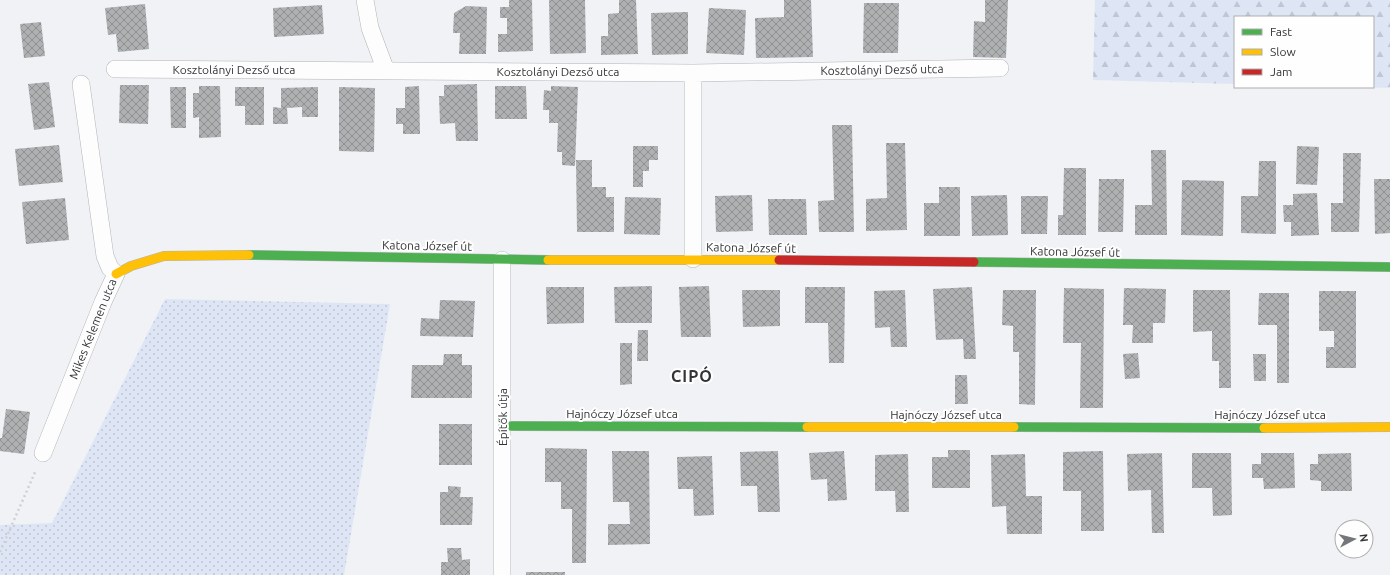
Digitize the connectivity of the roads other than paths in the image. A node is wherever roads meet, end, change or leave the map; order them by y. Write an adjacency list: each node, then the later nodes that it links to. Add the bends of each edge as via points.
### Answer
1 (365, 0): 4 (street, via 370,28)
2 (1000, 68): 5 (street, Kosztolányi Dezső utca)
3 (115, 70): 4 (street, Kosztolányi Dezső utca)
4 (386, 71): 5 (street, Kosztolányi Dezső utca)
5 (693, 73): 7 (street)
6 (81, 84): 10 (street, Mikes Kelemen utca, via 104,256)
7 (693, 259): 8 (street, Katona József út); 9 (street, Katona József út)
8 (502, 260): 10 (street, Katona József út, via 164,256 131,266); 11 (street, Építők útja)
9 (1390, 267)
10 (116, 274): 13 (street, Mikes Kelemen utca)
11 (503, 426): 12 (street, Hajnóczy József utca); 14 (street, Építők útja)
12 (1390, 427)
13 (43, 453)
14 (502, 575)

